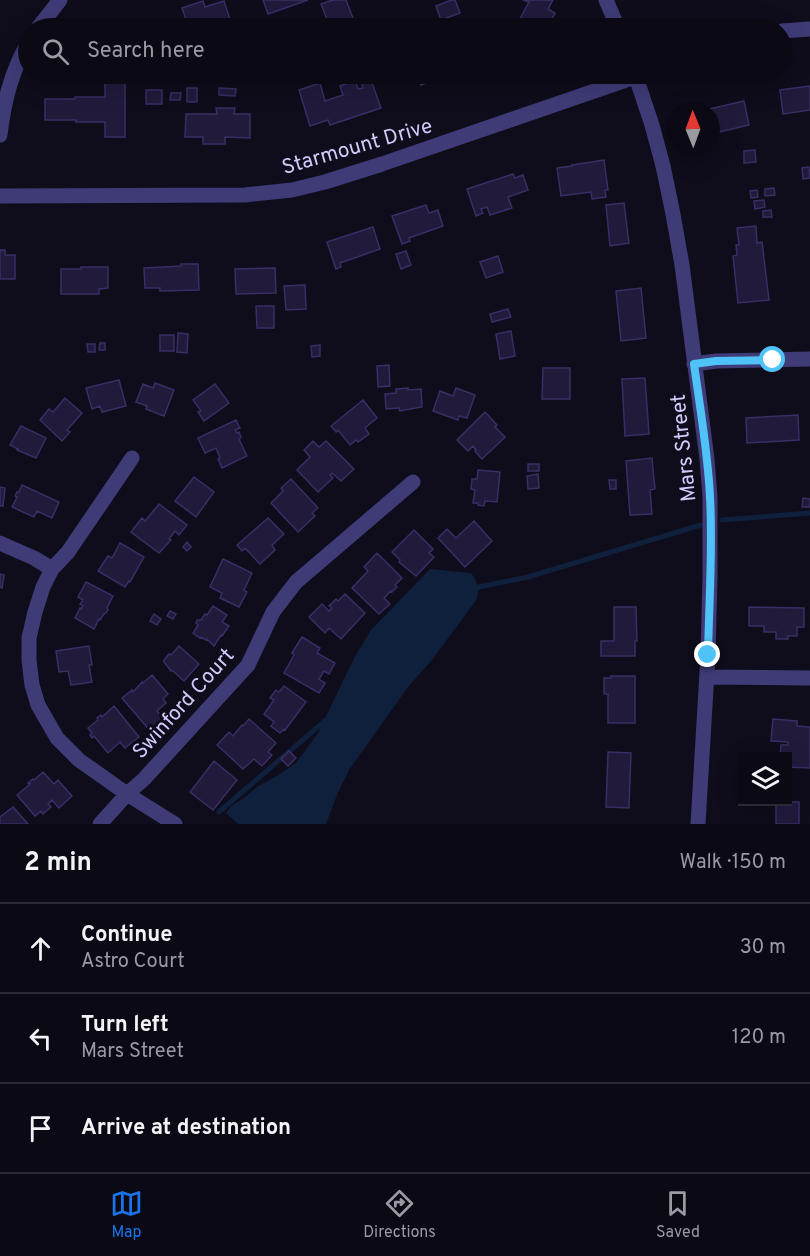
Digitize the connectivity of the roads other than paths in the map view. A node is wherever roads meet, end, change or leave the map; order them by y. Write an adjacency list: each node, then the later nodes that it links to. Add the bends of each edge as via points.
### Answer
1 (60, 0): 3 (street)
2 (606, 0): 4 (street)
3 (46, 18)
4 (614, 18)
5 (810, 29): 6 (street)
6 (792, 30)
7 (18, 62): 10 (street, via 3,109)
8 (610, 84): 11 (street, Starmount Drive, via 382,164 292,190 245,195)
9 (641, 84): 13 (street, Mars Street, via 673,214)
10 (0, 135)
11 (0, 196)
12 (810, 359): 13 (street)
13 (694, 364): 18 (street, Mars Street, via 710,497)
14 (132, 458): 17 (street, via 68,552)
15 (413, 482): 20 (street, Swinford Court, via 296,582 273,612 248,665)
16 (0, 543): 17 (street)
17 (52, 569): 20 (street, via 29,638 32,685 38,705 57,738 79,760)
18 (706, 677): 19 (street); 23 (street, Mars Street)
19 (810, 678)
20 (127, 794): 21 (street, Swinford Court); 22 (street)
21 (100, 824)
22 (175, 824)
23 (698, 824)

